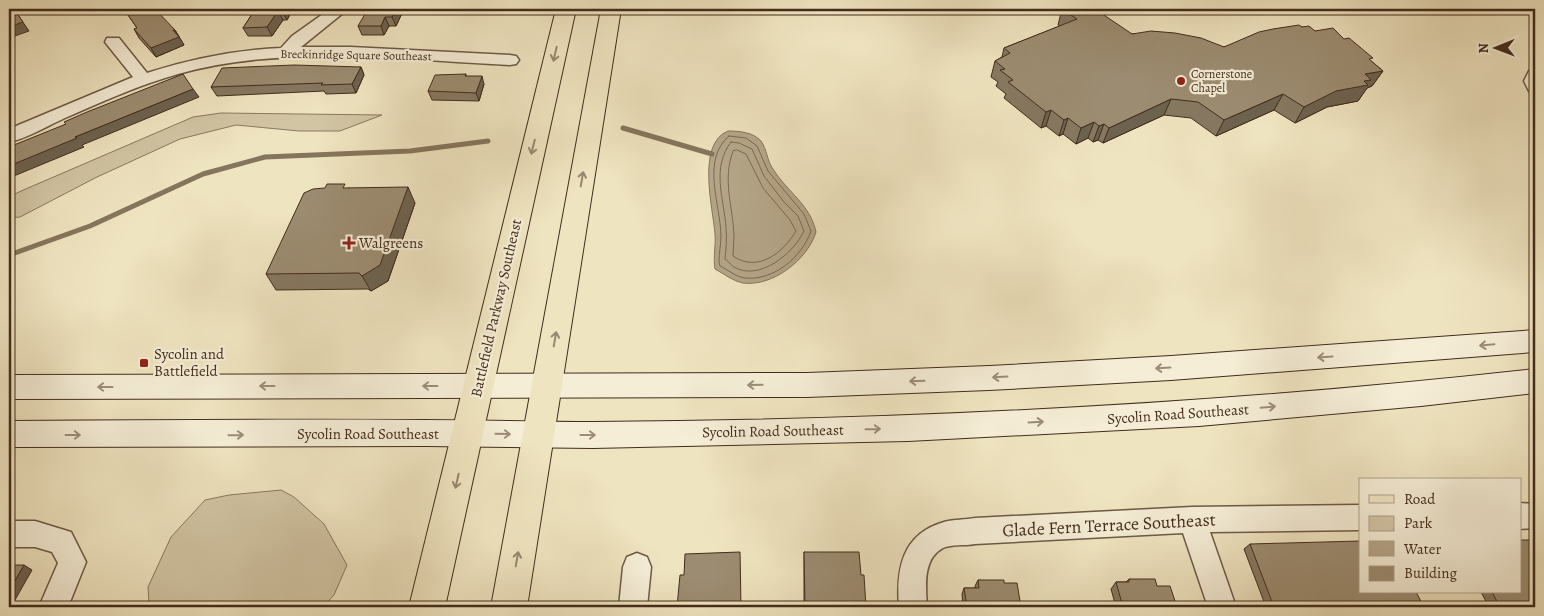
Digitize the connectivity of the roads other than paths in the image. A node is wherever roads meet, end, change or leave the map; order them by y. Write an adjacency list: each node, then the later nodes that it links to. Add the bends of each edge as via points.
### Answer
1 (340, 9): 5 (street)
2 (566, 9): 14 (main road, Battlefield Parkway Southeast, one-way to 14)
3 (611, 9): 15 (main road, one-way to 3)
4 (113, 42): 8 (street)
5 (286, 52): 6 (street, Breckinridge Square Southeast); 8 (street, Breckinridge Square Southeast, via 225,59)
6 (510, 60)
7 (1535, 75): 9 (street, via 1532,81)
8 (144, 80): 10 (street, Breckinridge Square Southeast)
9 (1535, 87)
10 (9, 136)
11 (1535, 341): 15 (main road, one-way to 15, via 966,379 806,385)
12 (1535, 381): 18 (main road, Sycolin Road Southeast, one-way to 12, via 908,428 1060,421 1199,413)
13 (9, 387): 14 (main road, one-way to 13)
14 (478, 387): 15 (main road); 17 (main road, Battlefield Parkway Southeast)
15 (546, 387): 18 (main road)
16 (9, 434): 17 (main road, Sycolin Road Southeast, one-way to 17)
17 (467, 434): 18 (main road, Sycolin Road Southeast, one-way to 18); 26 (main road, Battlefield Parkway Southeast, one-way to 26)
18 (540, 435): 27 (main road, one-way to 18)
19 (1522, 516): 20 (street)
20 (1535, 516)
21 (1359, 517): 22 (street, Glade Fern Terrace Southeast)
22 (1192, 520): 29 (street, Glade Fern Terrace Southeast, via 942,536 926,546 914,564); 30 (street)
23 (9, 534): 25 (street, via 35,534 61,541 72,562)
24 (637, 567): 28 (street)
25 (52, 607)
26 (426, 607)
27 (509, 607)
28 (633, 607)
29 (913, 607)
30 (1222, 607)

